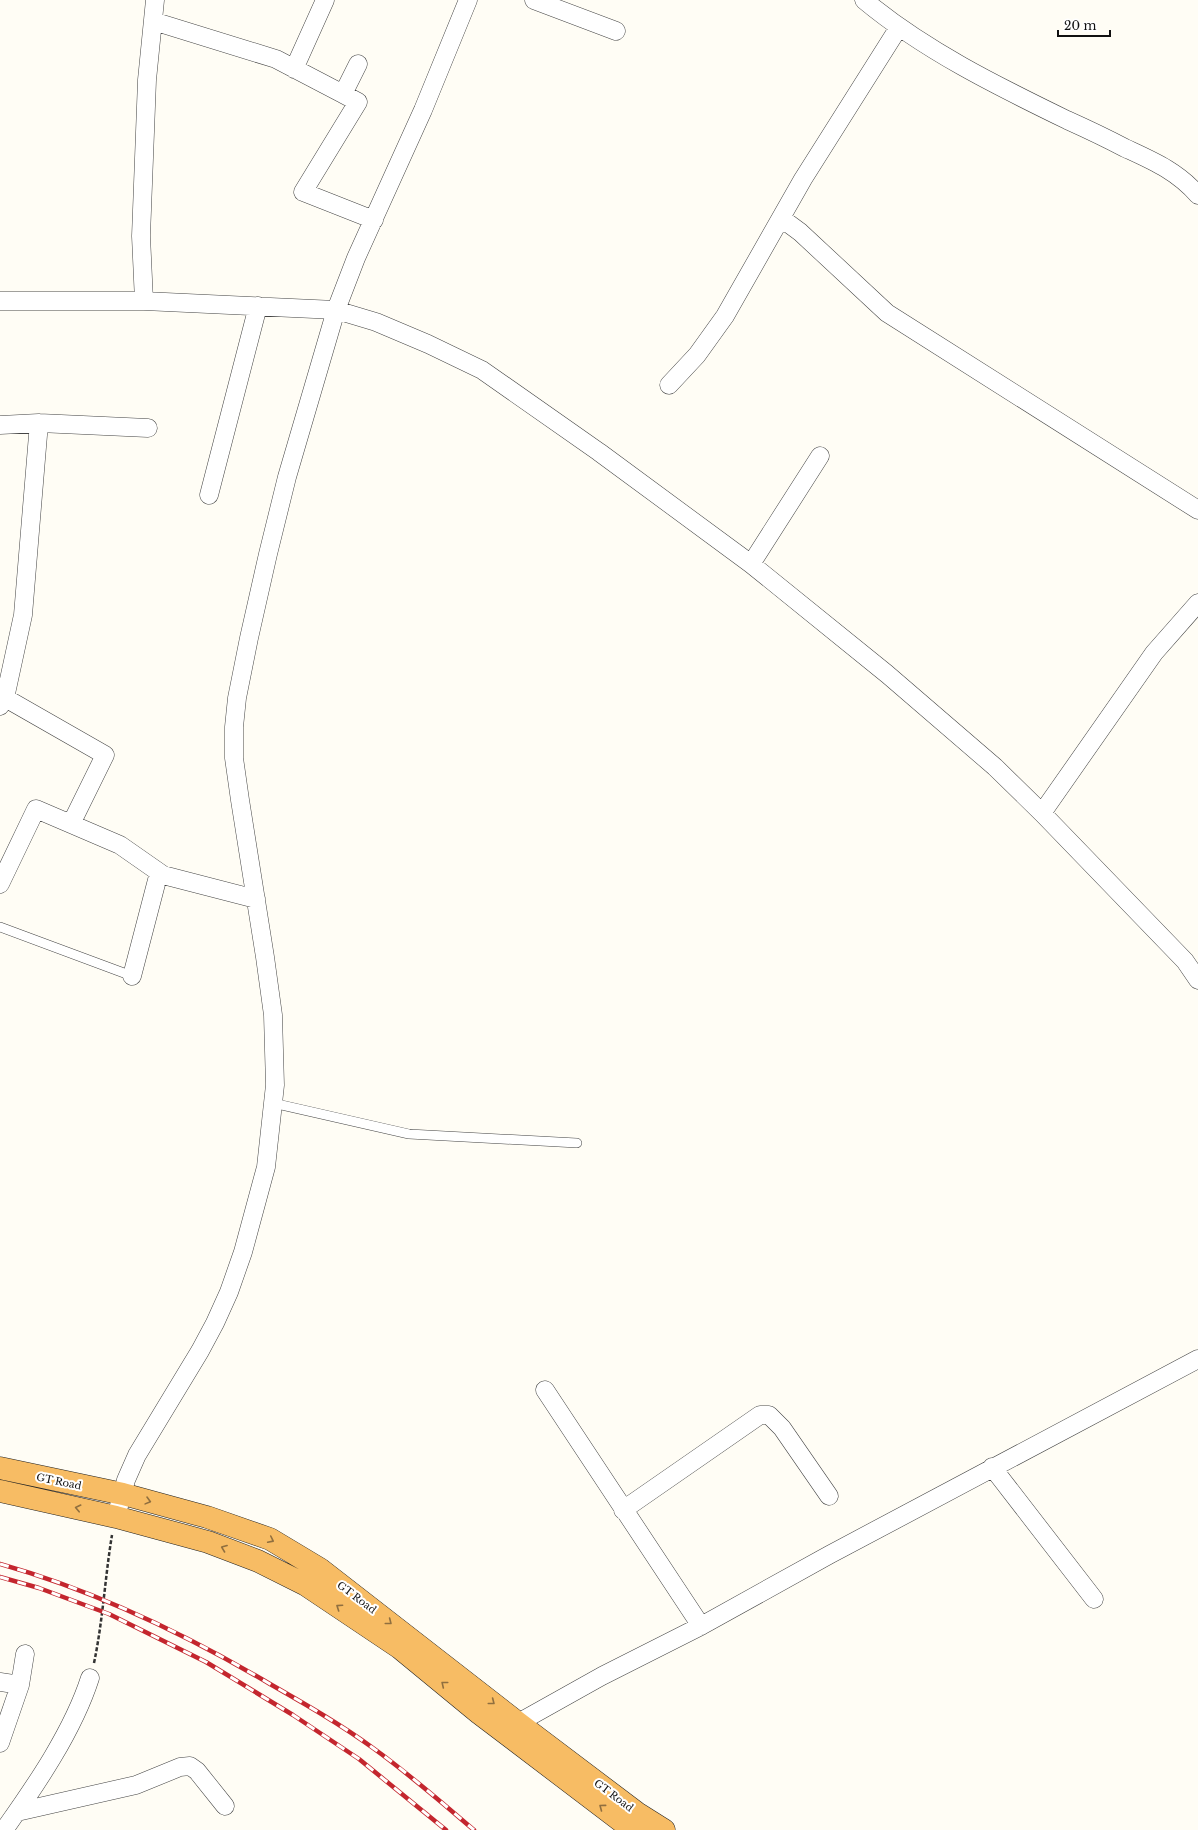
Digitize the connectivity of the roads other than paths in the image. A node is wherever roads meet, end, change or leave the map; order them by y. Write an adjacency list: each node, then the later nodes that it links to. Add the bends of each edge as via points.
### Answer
1 (154, 0): 6 (street)
2 (325, 0): 10 (street)
3 (468, 0): 14 (street)
4 (534, 0): 8 (street)
5 (864, 0): 7 (street)
6 (153, 21): 10 (street, via 276,59); 16 (street, via 147,80 141,236)
7 (899, 27): 12 (street, via 949,58 1034,104 1170,169); 13 (street)
8 (616, 31)
9 (358, 64): 11 (street)
10 (294, 69): 11 (street)
11 (343, 94): 14 (street, via 358,102 303,192)
12 (1198, 195)
13 (781, 218): 19 (street, via 725,316 697,355); 25 (street, via 800,232 872,301 892,316)
14 (374, 220): 18 (street)
15 (0, 301): 16 (street)
16 (144, 301): 17 (street)
17 (258, 306): 18 (street); 24 (street)
18 (336, 310): 26 (street, via 376,322 482,370); 33 (street, via 285,485 250,630 237,698 234,758)
19 (669, 385)
20 (39, 422): 21 (street); 22 (street); 28 (street, via 23,615)
21 (0, 425)
22 (148, 428)
23 (820, 456): 26 (street)
24 (209, 495)
25 (1198, 510)
26 (751, 564): 29 (street, via 887,674 995,767)
27 (1198, 603): 29 (street, via 1154,653)
28 (2, 700): 30 (street, via 105,755)
29 (1042, 813): 36 (street, via 1185,961)
30 (71, 824): 31 (street, via 120,845); 32 (street, via 36,809)
31 (163, 875): 33 (street); 35 (street, via 157,880)
32 (0, 884)
33 (256, 899): 37 (street, via 273,1015)
34 (0, 927): 35 (lane)
35 (132, 976)
36 (1198, 980)
37 (273, 1103): 38 (lane, via 409,1134); 44 (street, via 266,1167 243,1252 229,1292 200,1351 137,1455)
38 (577, 1143)
39 (1198, 1359): 41 (street)
40 (545, 1390): 46 (street)
41 (992, 1467): 48 (street); 49 (street)
42 (0, 1468): 44 (highway, GT Road)
43 (0, 1491): 47 (highway, GT Road, one-way to 43)
44 (123, 1494): 47 (street); 54 (highway, GT Road, one-way to 54, via 207,1517 270,1539 326,1574)
45 (828, 1496): 46 (street, via 778,1424 769,1415 760,1415)
46 (623, 1510): 49 (street)
47 (116, 1517): 58 (highway, GT Road, one-way to 47, via 480,1713 400,1648 306,1585 258,1561 208,1542)
48 (1094, 1599)
49 (701, 1626): 54 (street, via 602,1676)
50 (25, 1654): 53 (street)
51 (90, 1678): 57 (street, via 85,1694 57,1748)
52 (0, 1682): 53 (street)
53 (20, 1685): 55 (street)
54 (518, 1723): 58 (highway, GT Road)
55 (0, 1742)
56 (225, 1806): 57 (street, via 190,1766 180,1767 136,1785)
57 (17, 1812): 59 (street)
58 (631, 1825): 60 (highway, GT Road)
59 (4, 1830)
60 (664, 1830)

